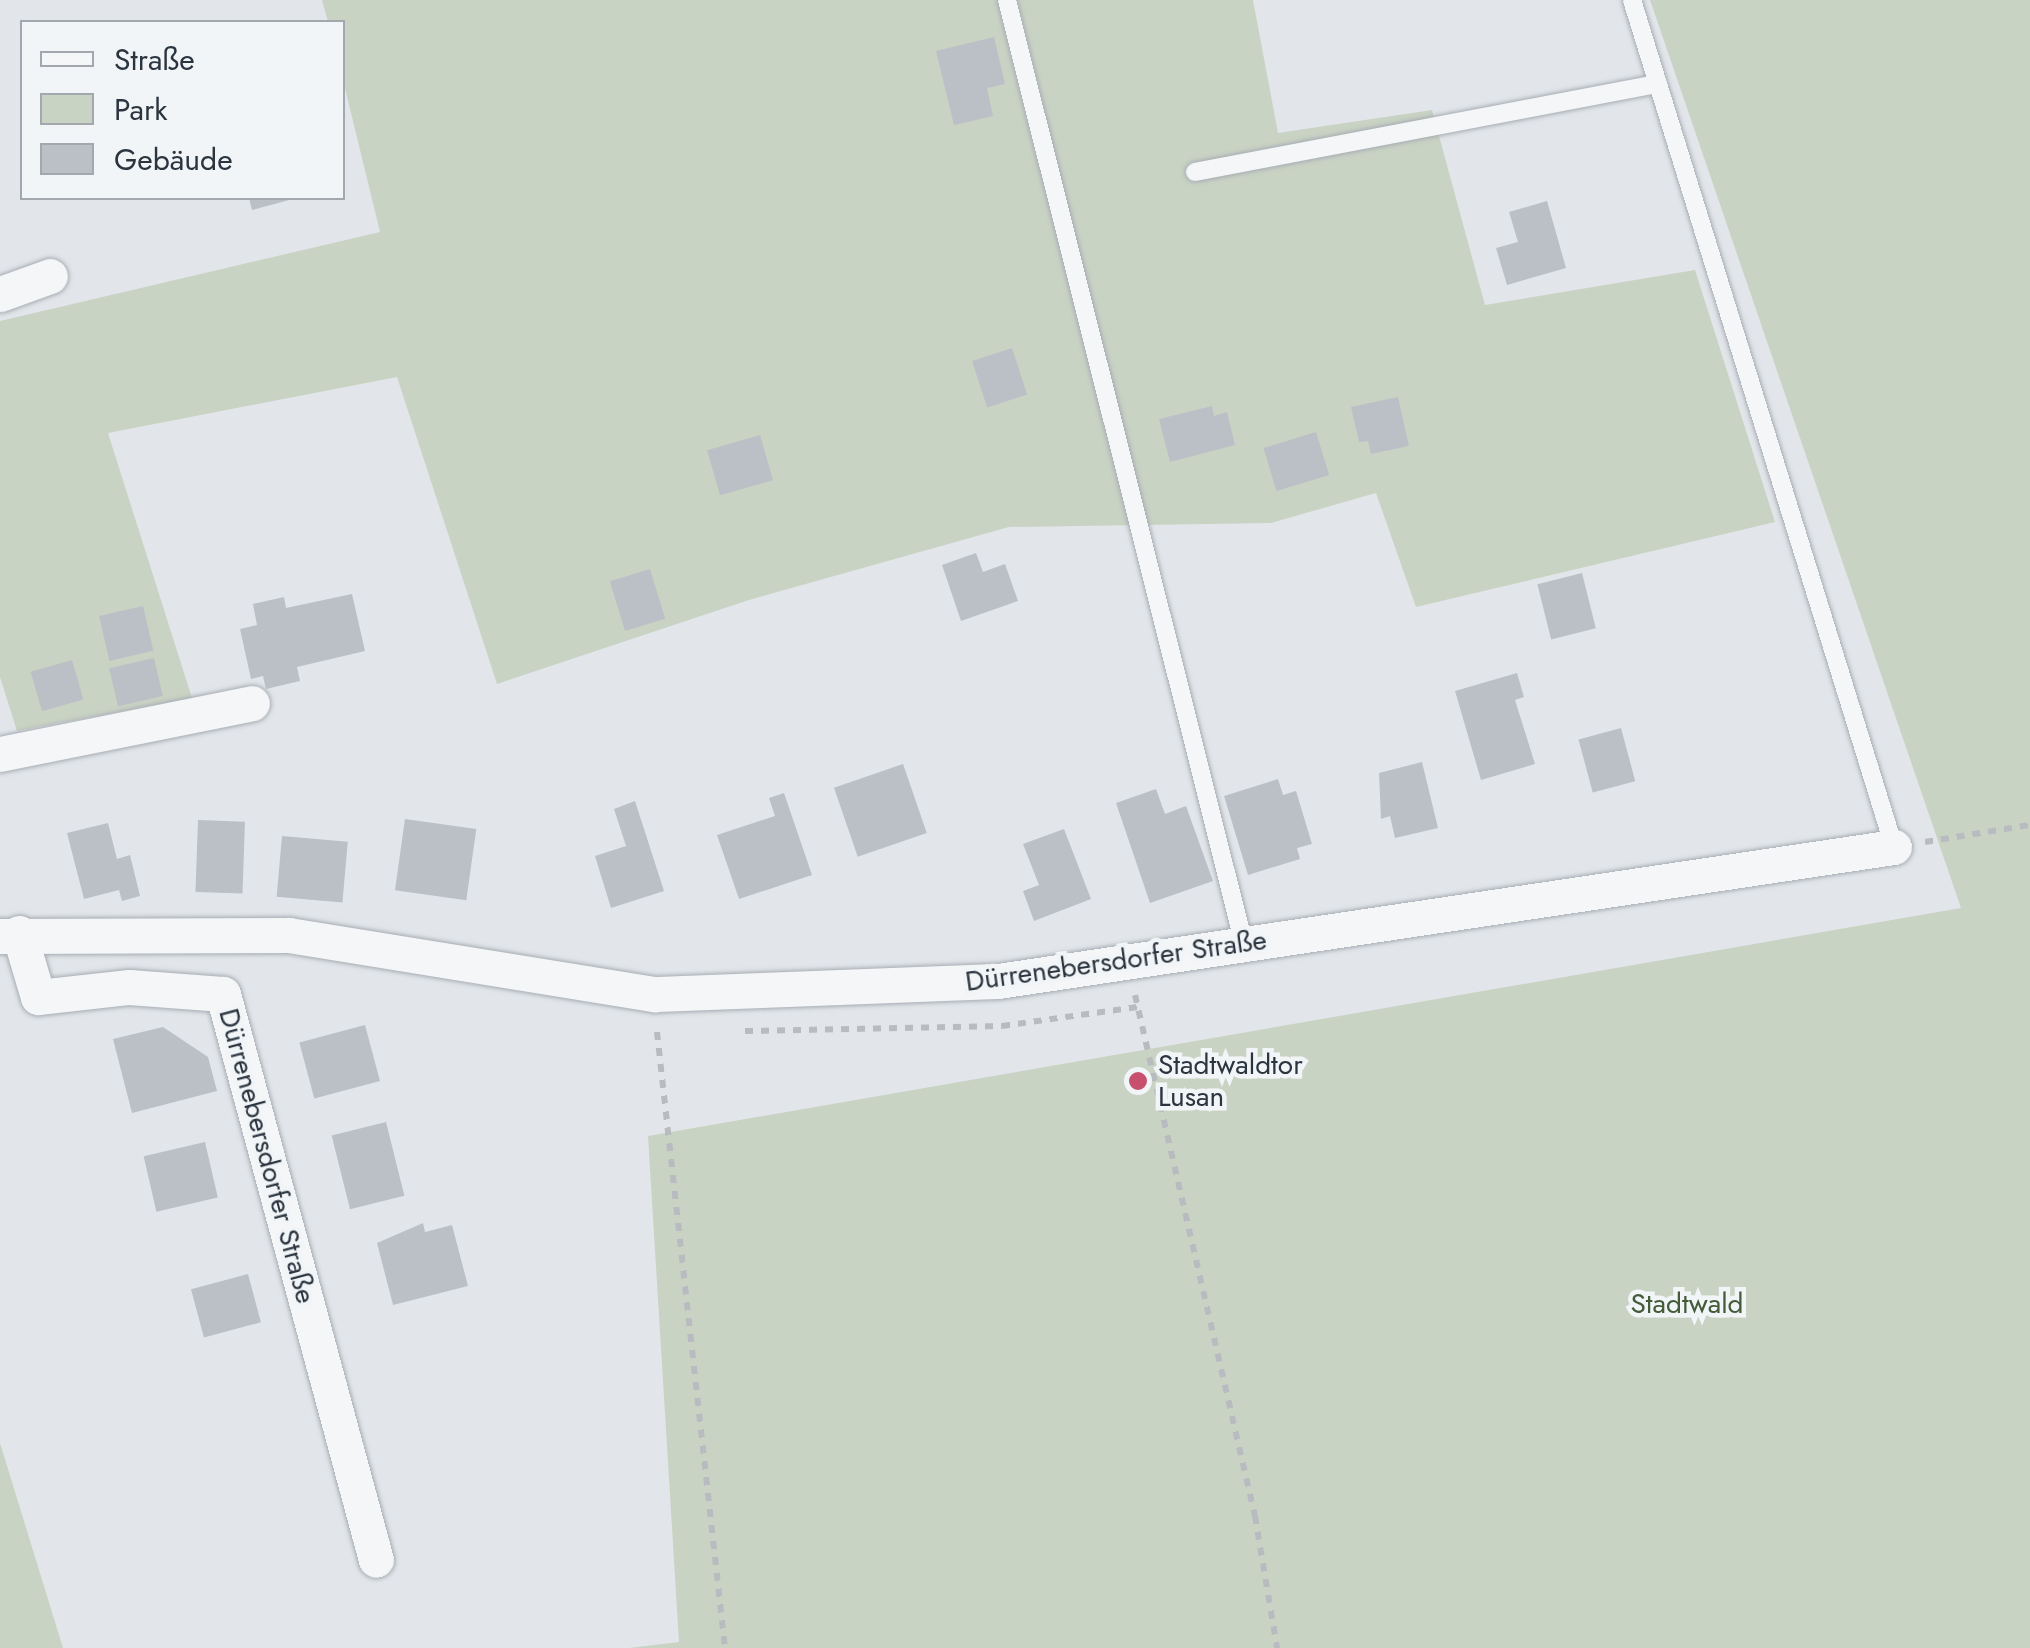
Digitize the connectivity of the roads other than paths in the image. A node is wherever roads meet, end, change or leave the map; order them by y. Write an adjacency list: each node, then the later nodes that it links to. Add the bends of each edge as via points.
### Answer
1 (1007, 0): 11 (lane)
2 (1632, 0): 3 (lane)
3 (1658, 84): 4 (lane); 9 (lane)
4 (1195, 172)
5 (50, 276): 6 (street)
6 (0, 294)
7 (252, 703): 8 (street)
8 (0, 754)
9 (1894, 846): 11 (street, Dürrenebersdorfer Straße)
10 (10, 934): 11 (street, Dürrenebersdorfer Straße, via 289,935 655,994 998,981); 12 (street, Dürrenebersdorfer Straße, via 38,997 129,988 223,994)
11 (1244, 944)
12 (376, 1560)

